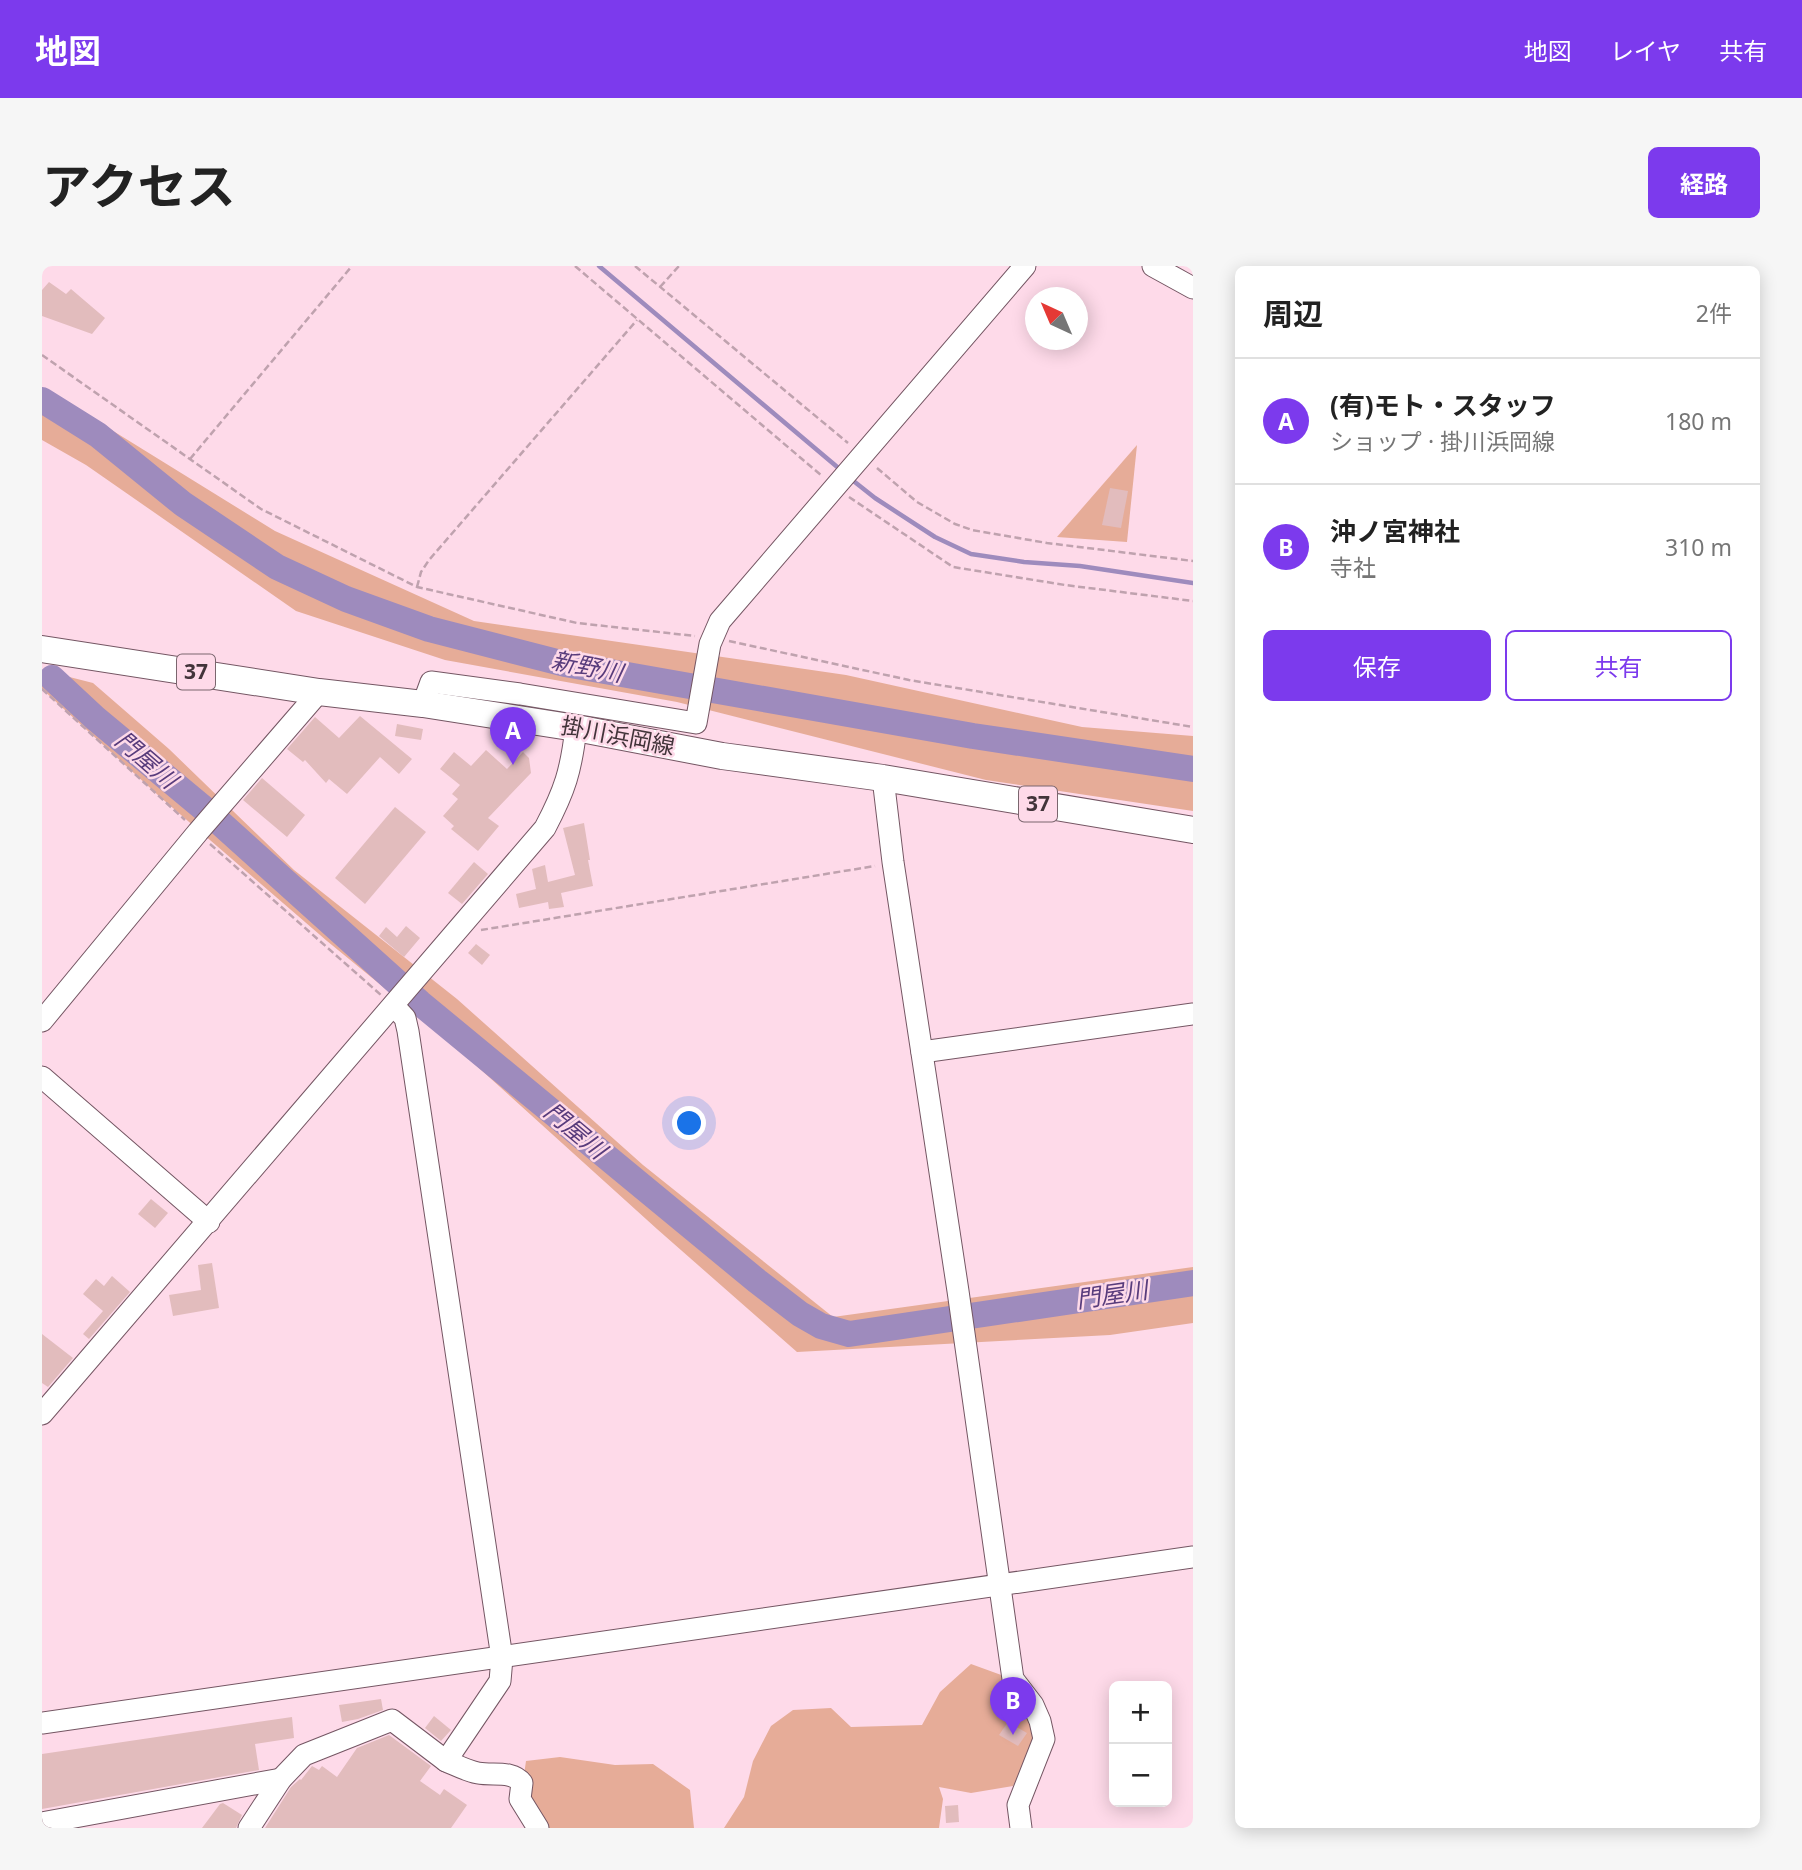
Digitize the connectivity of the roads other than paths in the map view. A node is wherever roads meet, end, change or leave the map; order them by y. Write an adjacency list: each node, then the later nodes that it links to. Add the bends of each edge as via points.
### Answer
1 (1025, 266): 6 (street, via 720,621 711,641 696,723 431,682)
2 (1153, 266): 3 (street)
3 (1193, 288)
4 (42, 649): 5 (main road, 掛川浜岡線 / 37)
5 (319, 692): 6 (main road, 掛川浜岡線 / 37); 12 (street)
6 (423, 704): 7 (main road, 掛川浜岡線 / 37)
7 (576, 728): 8 (main road, 掛川浜岡線 / 37, via 722,756); 10 (street, via 572,766 545,828)
8 (883, 778): 9 (main road, 掛川浜岡線 / 37); 13 (street)
9 (1193, 830)
10 (394, 1006): 15 (street); 19 (street, via 405,1018 408,1031)
11 (1193, 1014): 13 (street)
12 (42, 1020)
13 (922, 1052): 18 (street)
14 (42, 1077): 15 (street)
15 (208, 1222): 16 (street)
16 (42, 1414)
17 (1193, 1557): 18 (street)
18 (1000, 1585): 19 (street); 26 (street, via 1013,1679 1033,1705 1044,1739 1018,1805)
19 (502, 1658): 20 (street); 21 (street, via 500,1681)
20 (42, 1723)
21 (446, 1762): 22 (street, via 391,1720 304,1755); 25 (street, via 519,1779 520,1799)
22 (281, 1779): 23 (street); 24 (street)
23 (42, 1823)
24 (249, 1828)
25 (538, 1828)
26 (1021, 1828)

